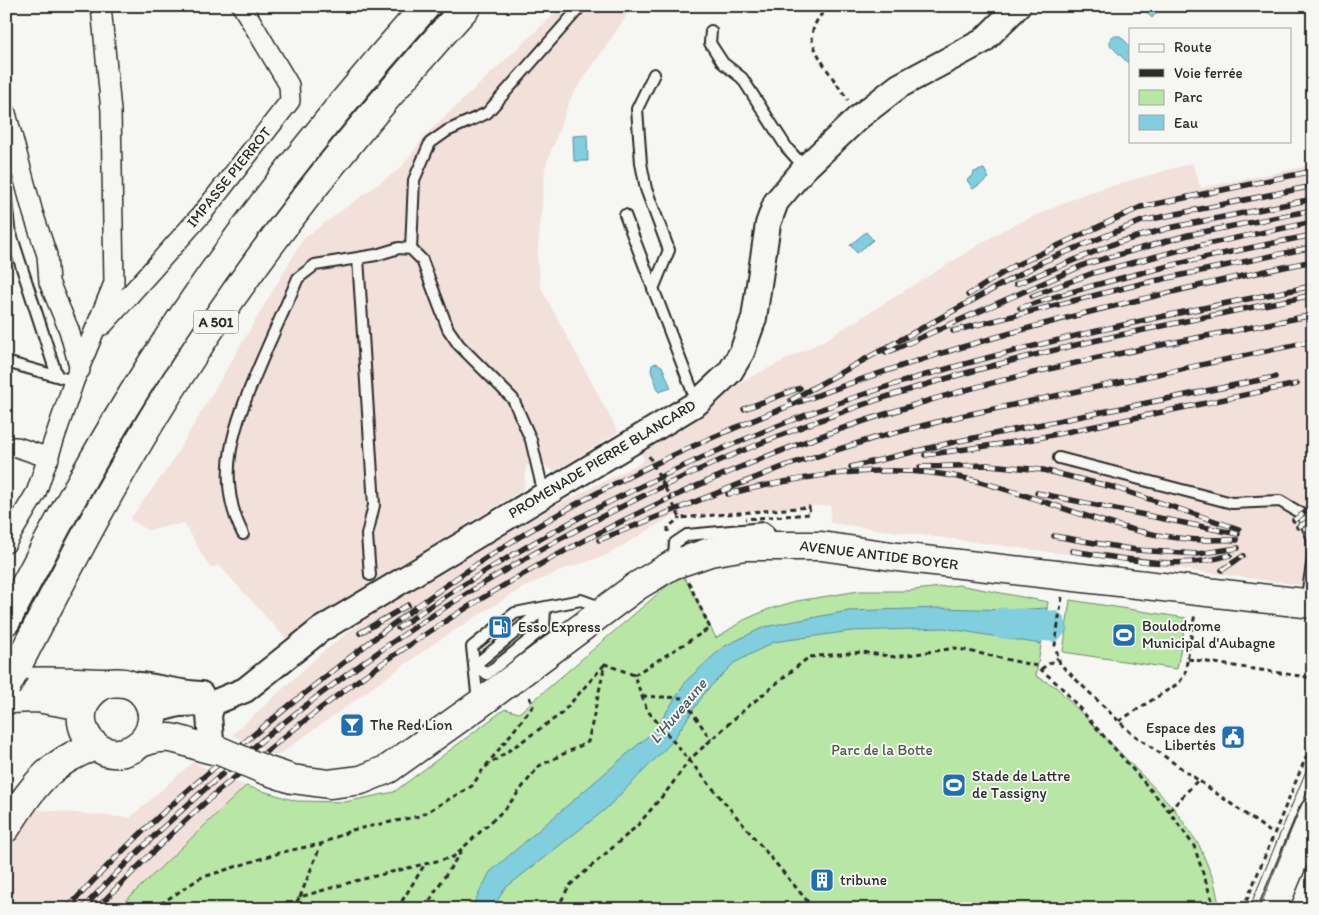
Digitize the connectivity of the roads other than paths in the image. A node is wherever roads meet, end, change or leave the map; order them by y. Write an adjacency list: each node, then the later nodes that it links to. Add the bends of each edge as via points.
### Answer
1 (101, 6): 16 (street, via 111,111 114,283)
2 (242, 6): 16 (street, IMPASSE PIERROT, via 289,85 290,100 200,216)
3 (426, 6): 31 (main road, A 501, via 314,137 247,226 151,365 66,508)
4 (467, 6): 33 (main road, A 501, via 342,149 270,243 189,361 98,511)
5 (581, 6): 13 (lane, via 487,113 447,130 430,144 414,180)
6 (1018, 6): 10 (street, PROMENADE PIERRE BLANCARD, via 983,41 899,86 859,117)
7 (711, 31): 10 (lane, via 710,43 723,64 742,78 787,148)
8 (654, 74): 15 (lane, via 637,109 646,189 669,250)
9 (6, 113): 18 (street, via 32,213 47,255 49,282 69,330)
10 (805, 168): 19 (street, PROMENADE PIERRE BLANCARD, via 776,202 771,213 754,318 742,352 730,372)
11 (6, 198): 18 (lane, via 9,228)
12 (625, 216): 15 (lane)
13 (411, 249): 14 (lane, via 398,248); 23 (lane, via 422,260 448,329 459,345 513,399 531,440)
14 (358, 258): 24 (lane, via 314,266 298,278 237,420 229,460 229,486 233,514); 27 (lane, via 374,505 367,536)
15 (653, 289): 19 (lane)
16 (96, 333): 18 (street)
17 (6, 362): 18 (lane)
18 (70, 376): 21 (street)
19 (697, 402): 23 (street, PROMENADE PIERRE BLANCARD)
20 (6, 447): 21 (street, via 22,448)
21 (49, 458): 25 (street, via 36,493)
22 (1059, 458): 26 (lane, via 1232,503 1280,501 1302,514 1312,539)
23 (544, 495): 35 (street, PROMENADE PIERRE BLANCARD, via 320,630 245,690)
24 (243, 534)
25 (6, 543)
26 (1313, 557): 28 (lane)
27 (370, 575)
28 (1309, 603): 30 (main road, AVENUE ANTIDE BOYER, via 821,546 775,545 710,552 679,562 657,572)
29 (546, 608): 30 (lane, via 581,600); 32 (lane); 32 (lane, via 515,612 472,647); 32 (lane, via 544,628 537,634 487,674)
30 (606, 609): 37 (main road, AVENUE ANTIDE BOYER)
31 (6, 621)
32 (475, 665): 37 (lane)
33 (9, 681): 34 (main road)
34 (118, 683): 35 (street); 38 (main road, via 97,688); 39 (main road, via 144,694)
35 (224, 699): 39 (street, via 180,704); 42 (street, via 209,715)
36 (6, 700): 38 (main road, via 37,698)
37 (478, 705): 42 (main road, AVENUE ANTIDE BOYER, bridge, via 403,760 374,776 346,783 311,783 265,770)
38 (83, 706): 41 (main road, via 82,728)
39 (152, 713): 40 (main road, via 150,730); 42 (main road, AVENUE ANTIDE BOYER)
40 (141, 743): 41 (main road, via 119,753 107,752); 42 (main road, AVENUE ANTIDE BOYER, via 171,738 206,750)
41 (96, 746): 44 (main road, via 66,759 32,787)
42 (216, 746)
43 (1313, 813): 45 (main road)
44 (6, 828)
45 (1273, 909)

